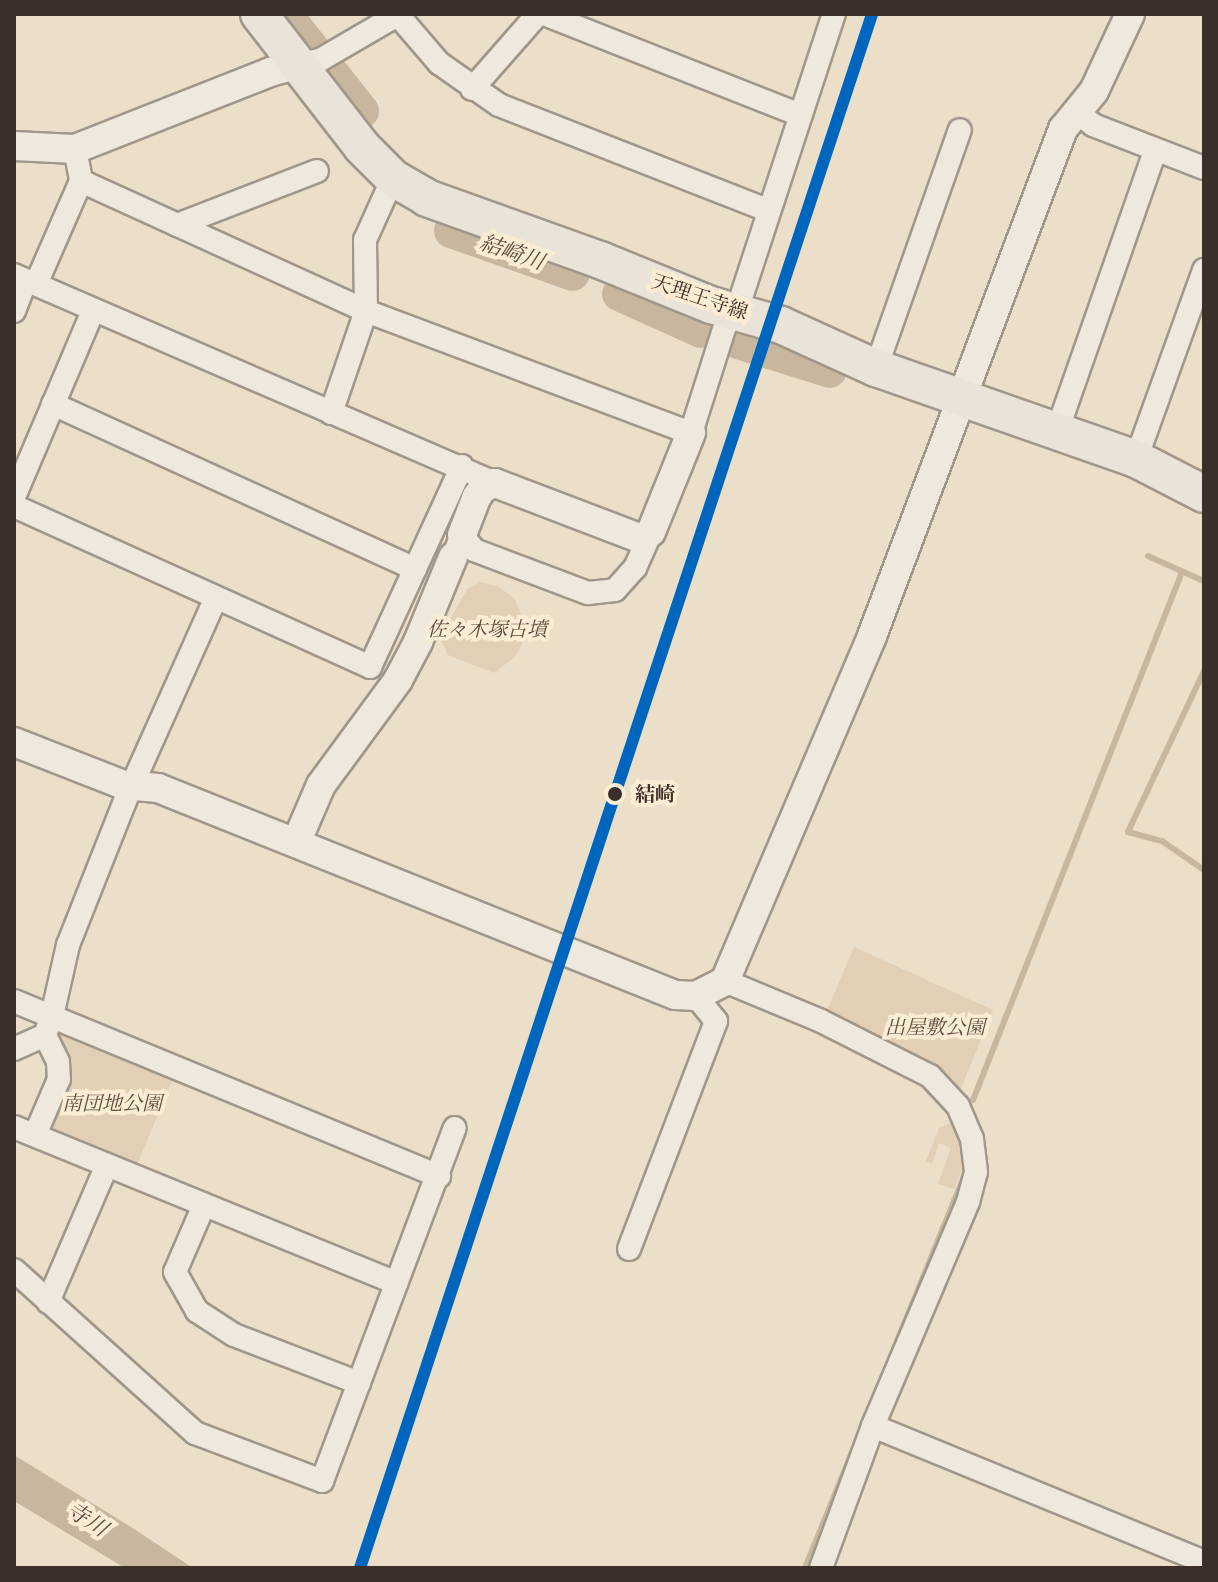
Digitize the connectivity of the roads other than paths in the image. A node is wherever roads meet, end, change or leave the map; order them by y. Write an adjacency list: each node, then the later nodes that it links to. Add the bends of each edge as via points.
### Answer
1 (259, 14): 6 (main road, 天理王寺線)
2 (398, 14): 6 (street, via 320,60); 7 (street, via 439,63)
3 (541, 14): 7 (street); 9 (street)
4 (1130, 14): 8 (street, via 1094,91)
5 (830, 15): 9 (street)
6 (296, 65): 12 (street); 16 (main road, 天理王寺線)
7 (472, 89): 18 (street, via 499,105)
8 (1076, 111): 14 (street, via 1093,125); 27 (street, via 1063,129)
9 (801, 115): 18 (street)
10 (960, 130): 26 (street)
11 (14, 146): 12 (street)
12 (75, 149): 17 (street)
13 (1152, 160): 30 (street)
14 (1204, 168)
15 (317, 171): 19 (street)
16 (393, 178): 22 (main road, 天理王寺線, via 427,198); 25 (street, via 365,240)
17 (81, 181): 19 (street); 21 (street)
18 (769, 211): 22 (street)
19 (177, 225): 25 (street)
20 (1204, 270): 32 (street)
21 (25, 280): 23 (street); 24 (street)
22 (734, 310): 26 (main road, 天理王寺線); 31 (street)
23 (14, 311)
24 (93, 311): 28 (street); 29 (street)
25 (366, 311): 29 (street); 31 (street)
26 (876, 368): 27 (main road, 天理王寺線)
27 (962, 398): 30 (main road, 天理王寺線); 45 (street, via 872,636)
28 (53, 404): 36 (street); 40 (street)
29 (331, 413): 33 (street)
30 (1057, 431): 32 (main road, 天理王寺線)
31 (691, 433): 38 (street)
32 (1136, 459): 35 (main road, 天理王寺線)
33 (462, 466): 34 (street); 40 (street)
34 (495, 483): 38 (street); 39 (street, via 476,498)
35 (1204, 494)
36 (14, 497)
37 (14, 506): 41 (street)
38 (644, 540): 39 (street, via 635,568 615,590 588,593)
39 (463, 547): 44 (street, via 398,680 321,785)
40 (415, 569): 41 (street, via 370,667)
41 (216, 598): 43 (street)
42 (14, 742): 43 (street)
43 (134, 785): 44 (street, via 158,788); 48 (street, via 68,945)
44 (296, 843): 46 (street, via 675,995)
45 (725, 981): 46 (street); 60 (street, via 821,1021 930,1076 958,1106 972,1139 976,1172 968,1202)
46 (696, 996): 55 (street, via 716,1021)
47 (14, 1001): 48 (street)
48 (48, 1026): 49 (street); 51 (street, via 59,1079); 53 (street)
49 (14, 1049)
50 (455, 1128): 53 (street)
51 (24, 1131): 52 (street)
52 (107, 1165): 54 (street); 58 (street)
53 (439, 1176): 57 (street)
54 (204, 1205): 57 (street); 59 (street, via 175,1272 197,1311 234,1335)
55 (629, 1249)
56 (14, 1270): 58 (street)
57 (396, 1283): 59 (street)
58 (48, 1302): 59 (street, via 195,1433 322,1481)
59 (359, 1383)
60 (873, 1426): 61 (street); 62 (street)
61 (1204, 1562)
62 (821, 1568)

